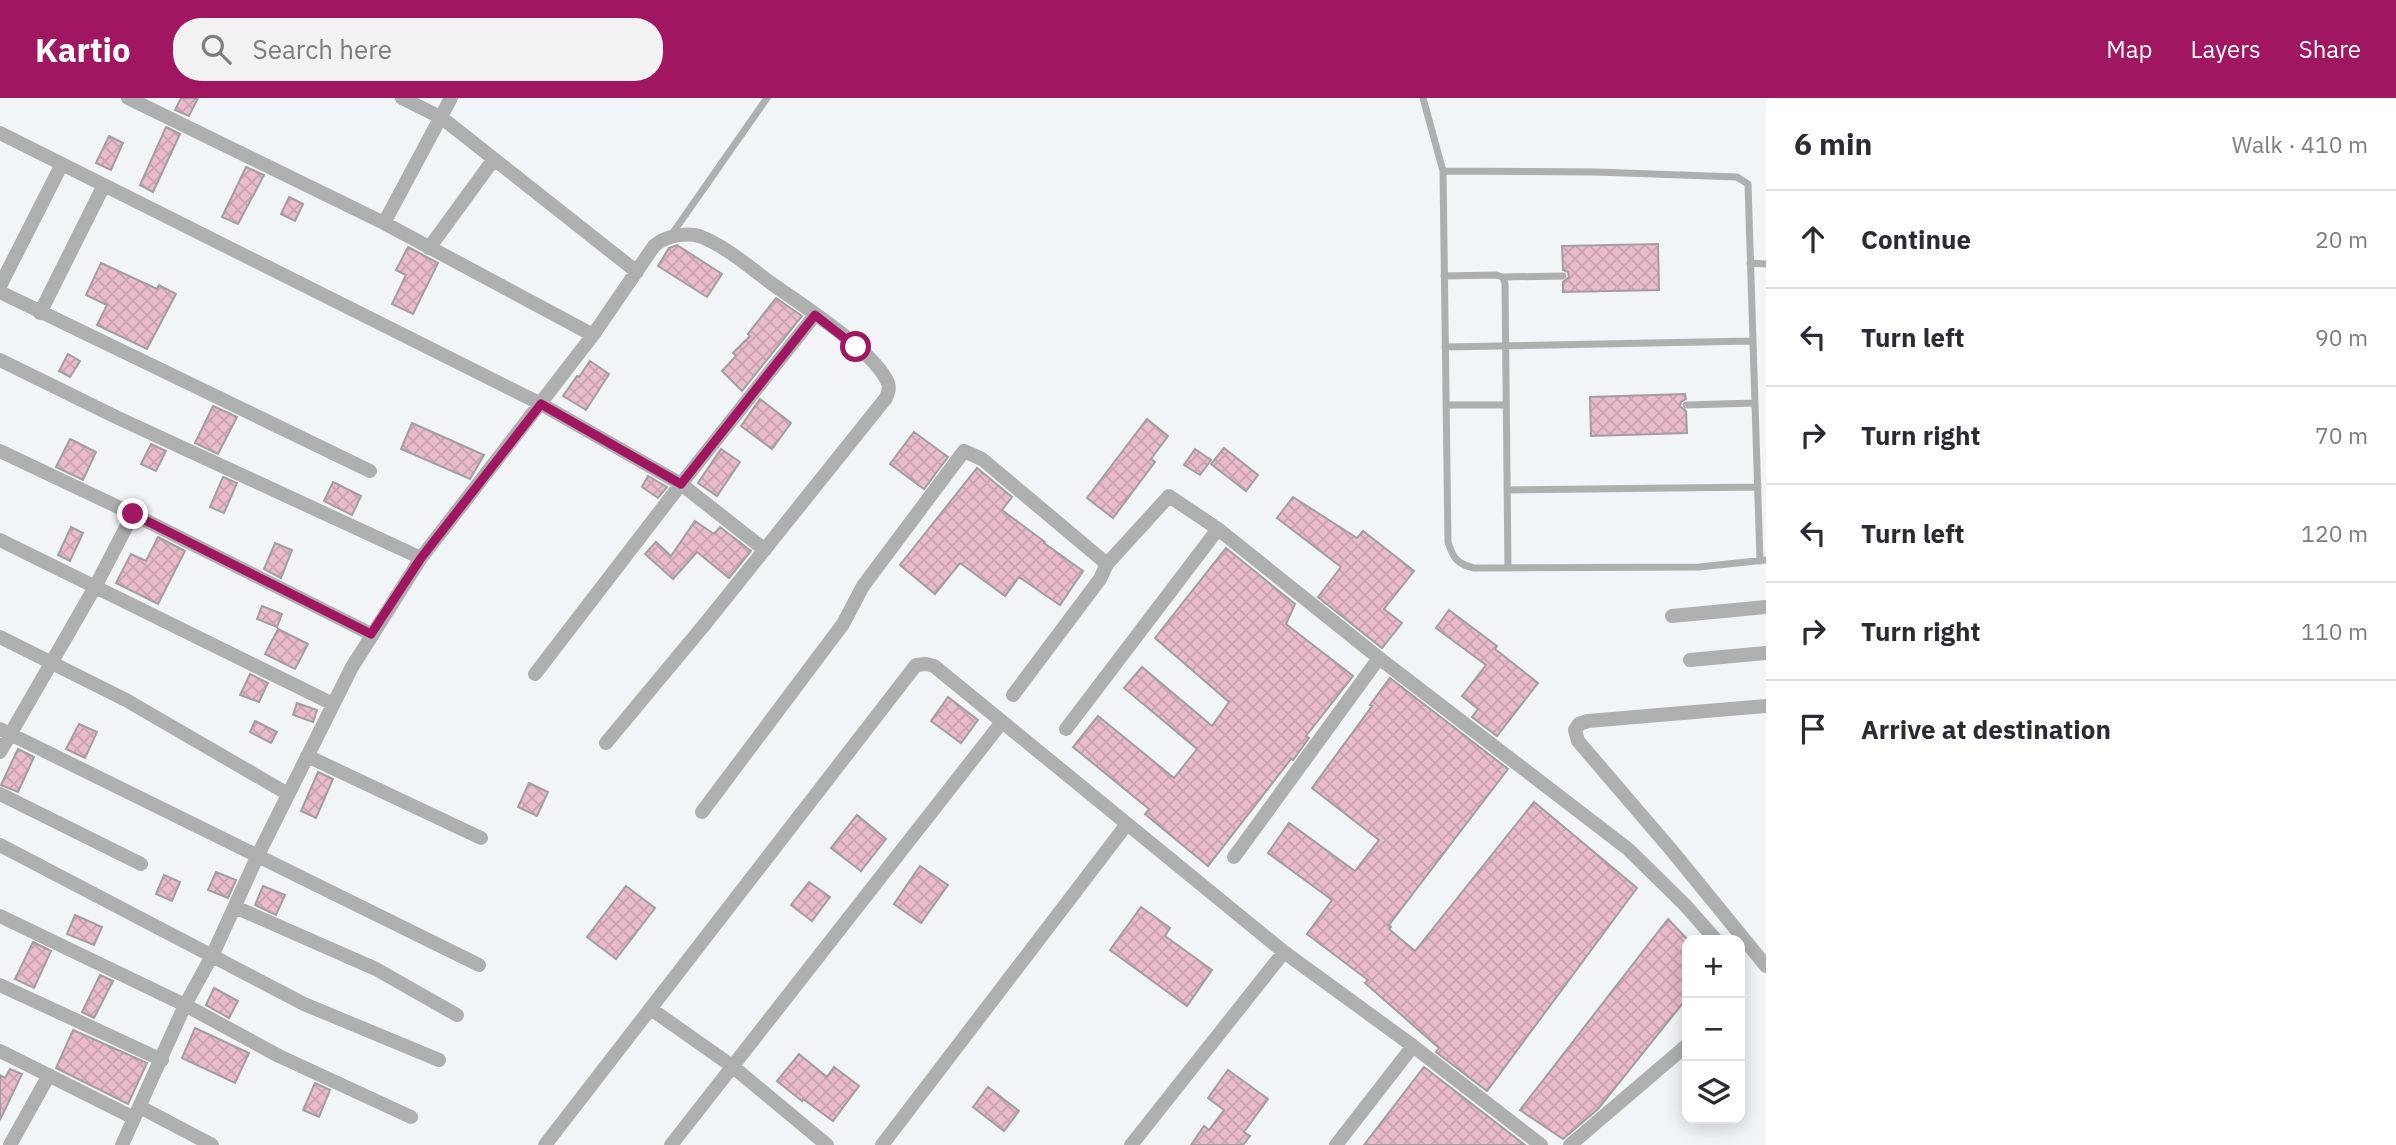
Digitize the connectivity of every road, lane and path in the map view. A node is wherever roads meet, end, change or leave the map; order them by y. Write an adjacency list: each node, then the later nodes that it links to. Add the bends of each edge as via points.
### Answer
1 (128, 98): 12 (street)
2 (402, 98): 6 (street)
3 (451, 98): 6 (street)
4 (767, 98): 13 (lane)
5 (1423, 98): 10 (lane)
6 (442, 118): 8 (street); 12 (street)
7 (0, 133): 9 (street)
8 (494, 159): 14 (street); 17 (street)
9 (62, 164): 11 (street); 21 (street)
10 (1443, 171): 15 (lane, via 1737,177 1748,184 1750,192); 18 (lane)
11 (104, 185): 23 (street); 31 (street)
12 (384, 223): 14 (street)
13 (669, 237): 17 (street, via 654,246); 24 (street, via 697,235 721,247)
14 (429, 248): 25 (street)
15 (1750, 263): 16 (lane); 26 (lane)
16 (1766, 264)
17 (636, 272): 25 (street)
18 (1444, 276): 20 (lane); 28 (lane)
19 (1563, 276): 20 (lane)
20 (1503, 277): 27 (lane)
21 (0, 286)
22 (0, 292): 23 (street)
23 (40, 313): 36 (street)
24 (815, 315): 37 (street); 43 (street, via 880,371 889,392)
25 (593, 335): 31 (street)
26 (1752, 341): 27 (lane); 30 (lane)
27 (1506, 346): 28 (lane); 33 (lane)
28 (1445, 347): 32 (lane)
29 (0, 360): 44 (street)
30 (1755, 403): 34 (lane); 38 (lane)
31 (541, 404): 37 (street); 44 (street)
32 (1446, 405): 33 (lane); 47 (lane, via 1452,555 1460,565)
33 (1506, 405): 39 (lane)
34 (1686, 405)
35 (0, 451): 40 (street)
36 (370, 471)
37 (681, 484): 43 (street); 57 (street)
38 (1758, 487): 39 (lane); 45 (lane)
39 (1507, 490): 47 (lane)
40 (133, 514): 48 (street); 51 (street)
41 (1218, 529): 46 (street, via 1169,496); 54 (street); 62 (street)
42 (0, 540): 48 (street)
43 (765, 550): 64 (street)
44 (421, 558): 51 (street)
45 (1763, 561): 47 (lane, via 1699,567)
46 (1107, 565): 58 (street); 69 (street, via 982,459 964,451 863,586 843,624)
47 (1508, 568)
48 (95, 587): 56 (street); 59 (street)
49 (1766, 607): 50 (street)
50 (1672, 616)
51 (371, 634): 59 (street)
52 (0, 637): 56 (street)
53 (1766, 653): 55 (street)
54 (1379, 658): 74 (street); 78 (street, via 1628,849)
55 (1690, 660)
56 (52, 663): 63 (street); 68 (street)
57 (535, 674)
58 (1013, 695)
59 (333, 704): 66 (street)
60 (1766, 706): 82 (street, via 1588,721 1575,730 1578,741)
61 (1002, 722): 70 (street); 85 (street, via 933,666 916,666); 92 (street)
62 (1066, 729)
63 (5, 732): 65 (street); 73 (street)
64 (606, 743)
65 (0, 752)
66 (307, 756): 68 (street); 71 (street)
67 (0, 794): 75 (street)
68 (288, 794): 73 (street)
69 (702, 812)
70 (1127, 824): 79 (street); 102 (street)
71 (481, 838)
72 (0, 845): 80 (street)
73 (258, 855): 76 (street); 81 (street)
74 (1234, 857)
75 (141, 864)
76 (235, 907): 80 (street); 86 (street, via 376,969)
77 (0, 916): 84 (street)
78 (1712, 935)
79 (1284, 952): 87 (street); 103 (street)
80 (213, 954): 84 (street); 91 (street, via 304,1004)
81 (479, 965)
82 (1766, 966)
83 (0, 985): 90 (street)
84 (185, 1005): 90 (street); 95 (street, via 279,1056)
85 (651, 1009): 92 (street); 99 (street)
86 (457, 1015)
87 (1413, 1046): 104 (street); 105 (street)
88 (1682, 1049): 106 (street)
89 (0, 1051): 93 (street)
90 (162, 1060): 94 (street)
91 (439, 1060)
92 (732, 1066): 100 (street); 101 (street)
93 (49, 1075): 94 (street); 96 (street)
94 (137, 1113): 97 (street); 98 (street)
95 (411, 1117)
96 (10, 1145)
97 (122, 1145)
98 (212, 1145)
99 (544, 1145)
100 (671, 1145)
101 (827, 1145)
102 (882, 1145)
103 (1130, 1145)
104 (1336, 1145)
105 (1541, 1145)
106 (1570, 1145)

